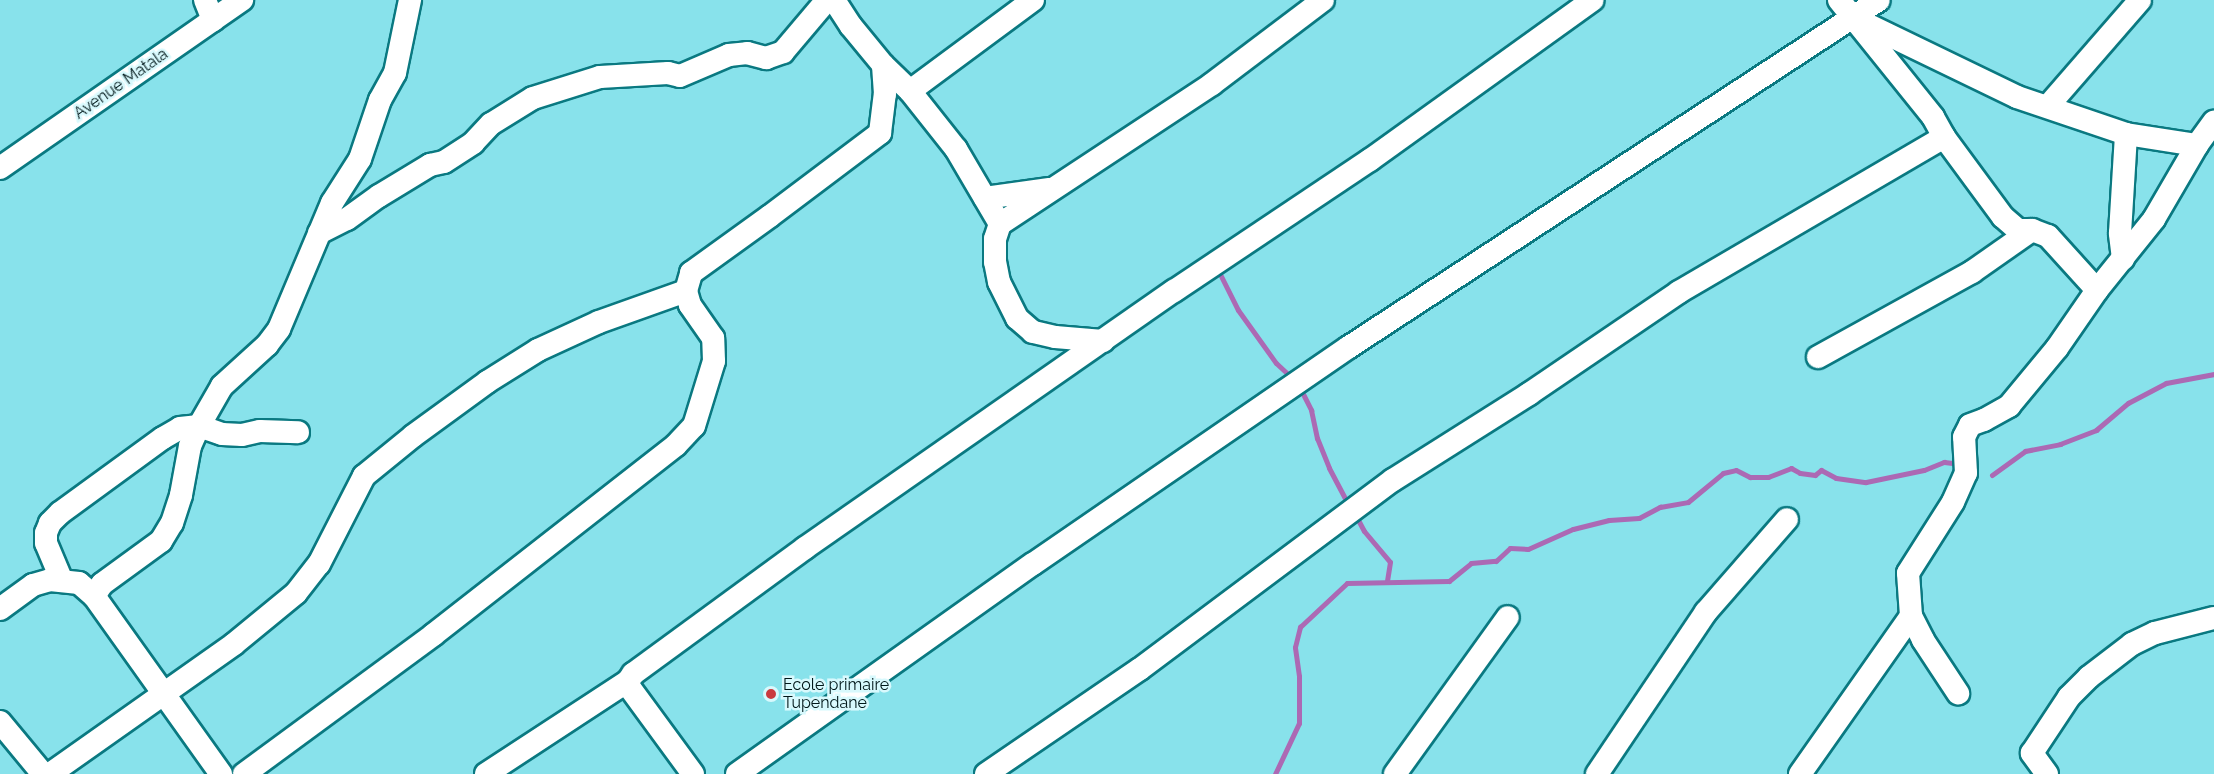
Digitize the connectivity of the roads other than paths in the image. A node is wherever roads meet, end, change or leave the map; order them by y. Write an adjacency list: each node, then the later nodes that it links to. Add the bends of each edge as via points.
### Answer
1 (242, 0): 11 (street, Avenue Matala)
2 (410, 0): 25 (street, via 395,73 380,100 360,159 332,203)
3 (826, 0): 25 (street, via 783,52 766,58 747,53 729,55 680,76 600,76 533,98 491,124 473,143 444,162 430,165)
4 (834, 0): 13 (street)
5 (1034, 0): 14 (street)
6 (1323, 0): 21 (street, via 1212,84)
7 (1593, 0): 29 (street, via 1370,160)
8 (1839, 0): 12 (street)
9 (1879, 0): 12 (street)
10 (2140, 0): 15 (street)
11 (209, 10): 20 (street, Avenue Matala)
12 (1854, 18): 15 (street, via 2017,97); 18 (street, via 1934,117); 50 (street, via 1349,347 1032,564)
13 (883, 65): 14 (street); 28 (street, via 885,94 880,133 691,273)
14 (910, 91): 22 (street, via 956,149)
15 (2048, 106): 17 (street)
16 (2214, 122): 19 (street)
17 (2126, 134): 19 (street); 26 (street, via 2120,233)
18 (1944, 137): 24 (street, via 2003,217 2018,230); 51 (street, via 1679,292 1393,480 1140,669)
19 (2197, 145): 26 (street, via 2154,219)
20 (0, 168)
21 (1061, 185): 22 (street, via 1034,193); 23 (street)
22 (985, 198): 23 (street)
23 (1000, 224): 29 (street, via 995,239 995,262 999,282 1017,318 1033,332 1055,338)
24 (2032, 230): 27 (street, via 2048,236); 30 (street, via 1972,272)
25 (319, 233): 31 (street, via 279,329 222,386)
26 (2123, 260): 27 (street)
27 (2097, 290): 38 (street, via 2057,348 2009,406 1970,425 1964,437 1966,473 1953,502 1908,573)
28 (686, 291): 42 (street, via 599,322 538,350 413,436 364,476 319,564 296,594); 47 (street, via 690,305 713,338 714,361 694,426 676,445 433,635)
29 (1103, 341): 40 (street, via 709,617)
30 (1818, 357)
31 (199, 426): 32 (street, via 222,434); 34 (street, via 180,428 163,438 50,523 46,543); 35 (street, via 190,446 175,514 160,541 102,584)
32 (298, 432)
33 (1786, 519): 53 (street, via 1706,612)
34 (63, 581): 35 (street, via 79,583); 36 (street, via 33,585)
35 (94, 596): 42 (street)
36 (0, 609)
37 (1508, 616): 52 (street)
38 (1911, 616): 41 (street); 54 (street)
39 (2214, 618): 55 (street, via 2155,633 2132,644 2089,677 2069,697 2032,753)
40 (628, 681): 48 (street); 49 (street)
41 (1958, 693)
42 (162, 694): 45 (street); 46 (street)
43 (0, 722): 44 (street)
44 (43, 774)
45 (50, 774)
46 (221, 774)
47 (244, 774)
48 (486, 774)
49 (693, 774)
50 (736, 774)
51 (986, 774)
52 (1395, 774)
53 (1597, 774)
54 (1800, 774)
55 (2047, 774)

